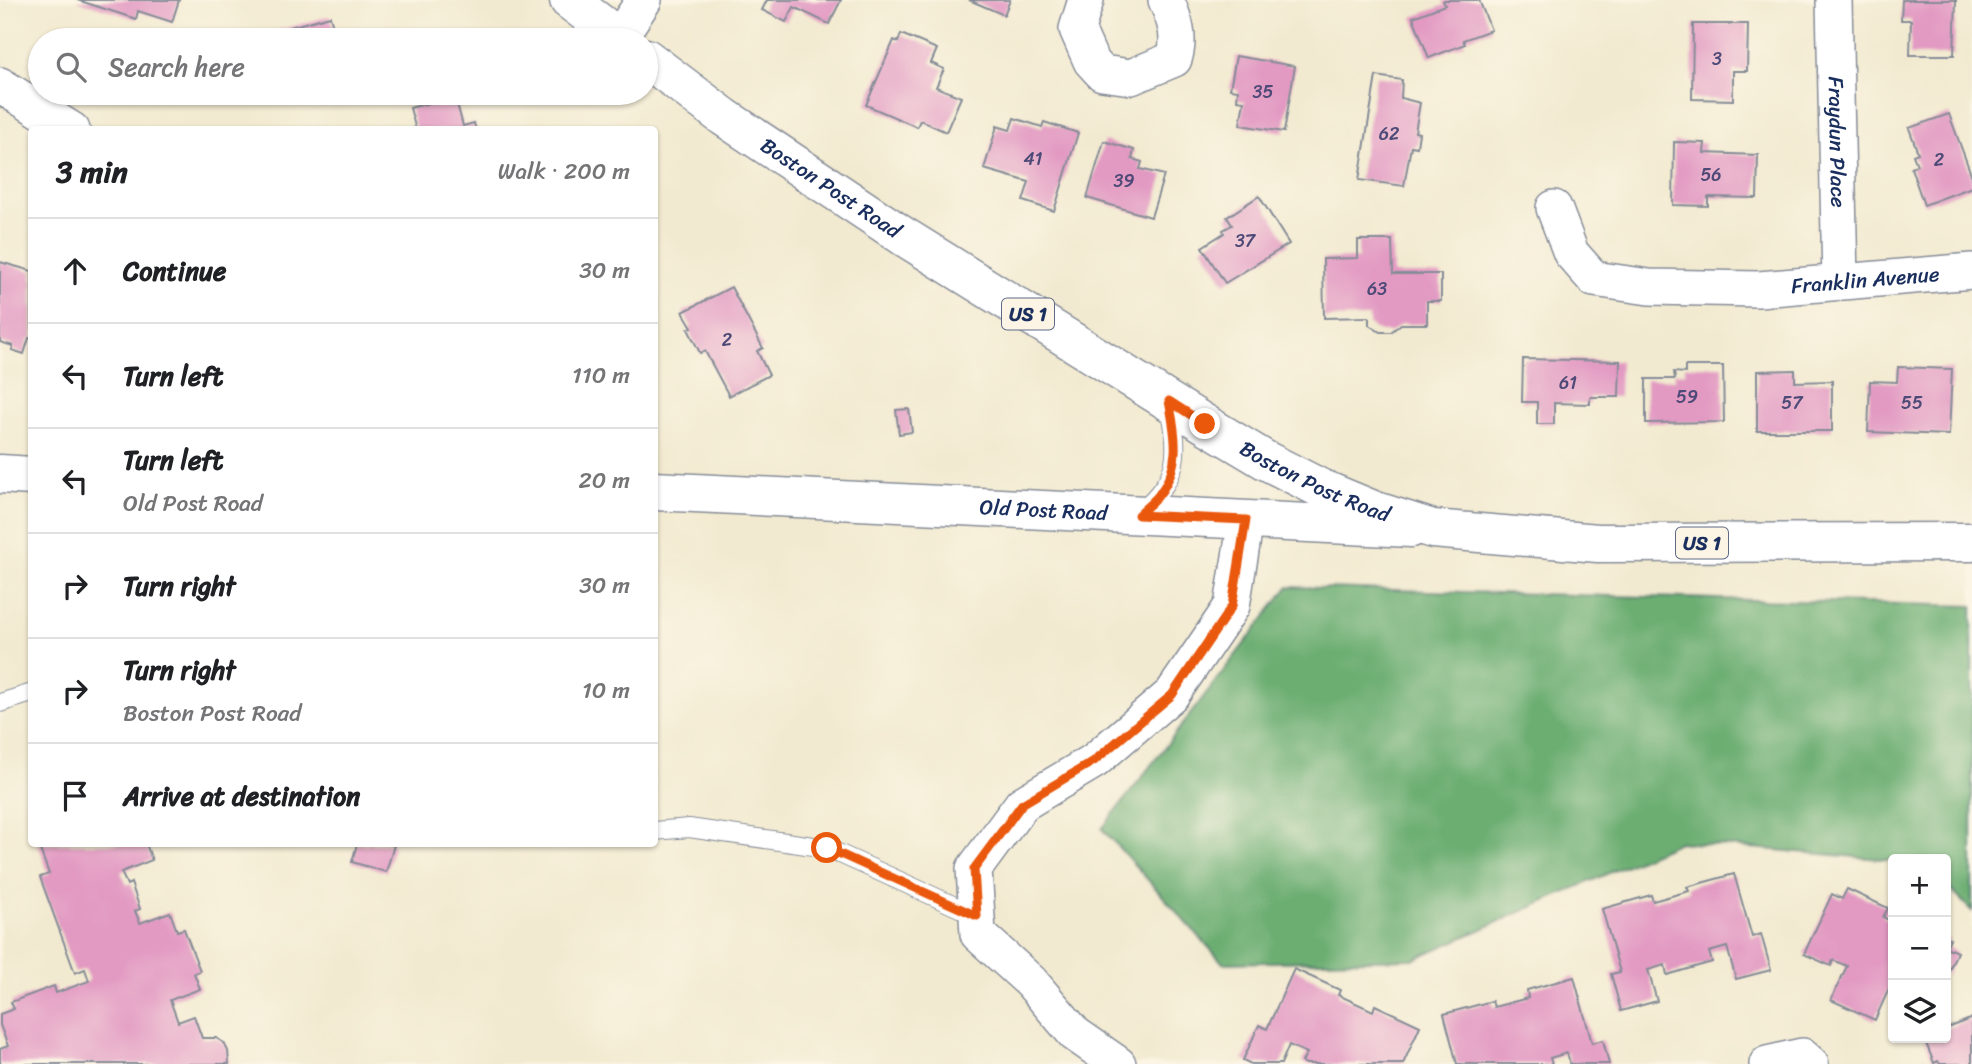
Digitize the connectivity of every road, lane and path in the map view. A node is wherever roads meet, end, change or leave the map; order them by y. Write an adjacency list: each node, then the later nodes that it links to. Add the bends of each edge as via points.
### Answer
1 (569, 0): 6 (main road, Boston Post Road / US 1)
2 (644, 0): 7 (street)
3 (1086, 0): 4 (street, via 1077,29 1091,61 1102,73 1132,77 1174,59 1179,44)
4 (1166, 0)
5 (1834, 0): 15 (street, Fraydun Place)
6 (606, 28)
7 (635, 28)
8 (658, 68): 16 (main road, Boston Post Road / US 1, via 903,236)
9 (0, 85): 10 (street)
10 (28, 102)
11 (32, 105): 12 (street)
12 (66, 126)
13 (1554, 208): 15 (street, Franklin Avenue, via 1571,253 1594,279 1649,287 1759,289)
14 (1972, 271): 15 (street, Franklin Avenue)
15 (1840, 282)
16 (1169, 401): 20 (lane, via 1176,453 1172,472 1158,496); 22 (main road, Boston Post Road / US 1, via 1320,488)
17 (0, 474): 18 (main road)
18 (28, 476)
19 (658, 491): 20 (main road, Old Post Road)
20 (1138, 515): 21 (main road, Old Post Road)
21 (1246, 520): 22 (main road, Old Post Road); 27 (street, via 1232,606 1172,695 1094,761 1022,804 974,869)
22 (1433, 529): 23 (main road, Boston Post Road / US 1, via 1598,543)
23 (1972, 542)
24 (28, 694): 25 (lane)
25 (0, 703)
26 (658, 831): 27 (lane, via 689,828 827,848)
27 (977, 916): 28 (street, via 978,934 1031,982 1075,1034)
28 (1118, 1064)
29 (1767, 1064): 30 (street, via 1802,1056)
30 (1811, 1064)

